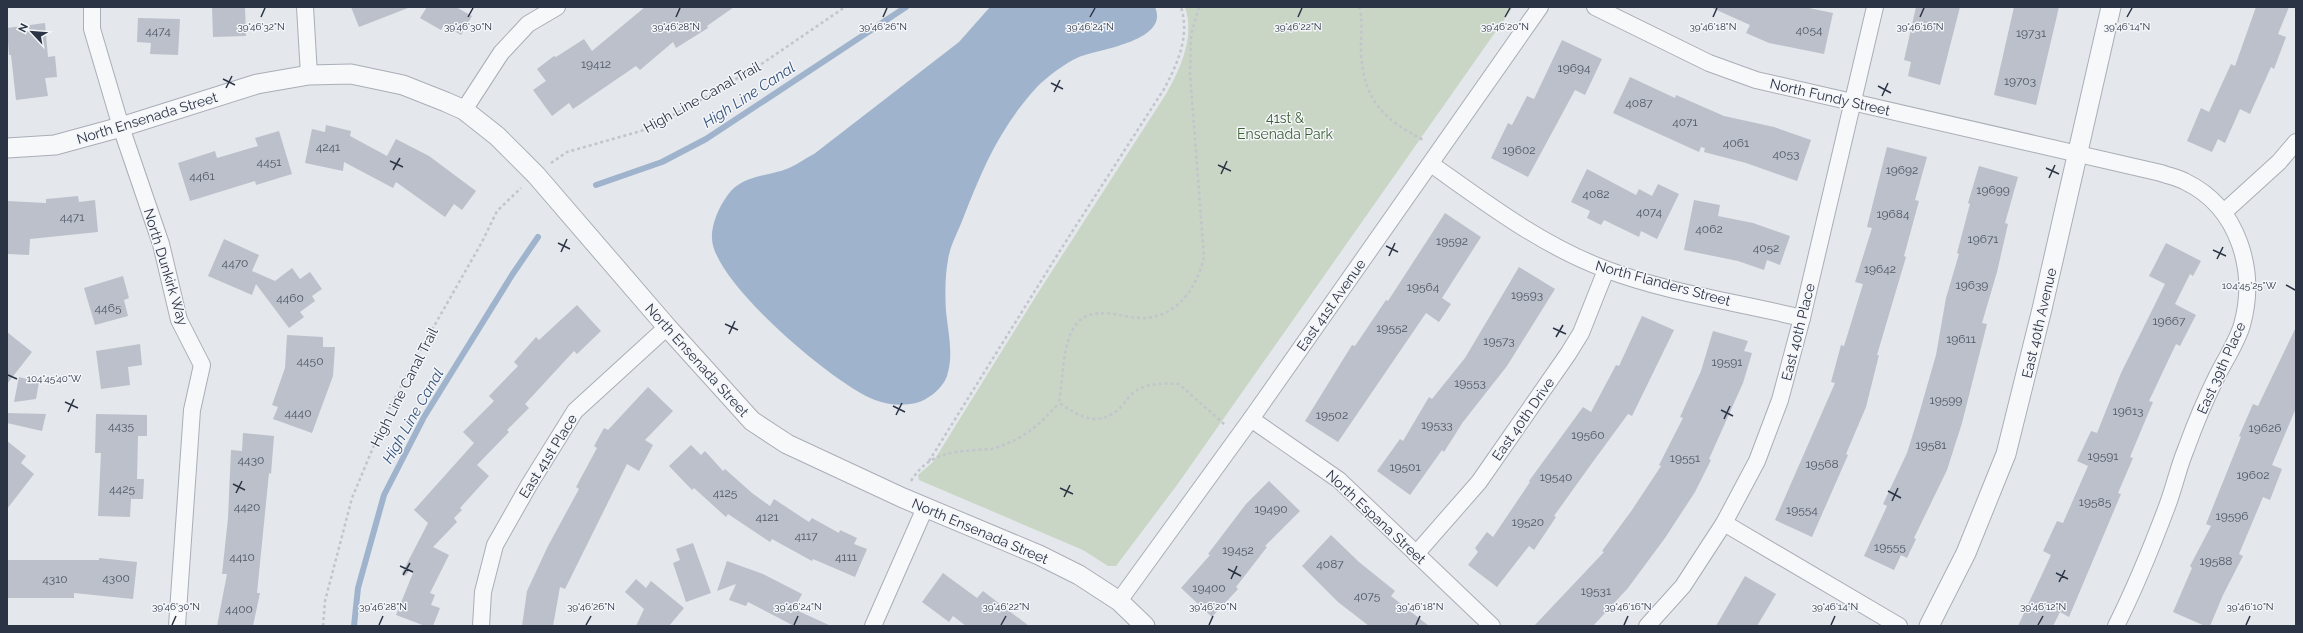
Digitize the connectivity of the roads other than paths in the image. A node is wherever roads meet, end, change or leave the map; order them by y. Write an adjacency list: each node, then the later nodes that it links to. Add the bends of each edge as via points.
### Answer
1 (92, 7): 11 (street, North Dunkirk Way, via 92,29)
2 (305, 7): 8 (street)
3 (557, 7): 10 (street, via 528,24 500,53)
4 (1540, 7): 15 (street, East 41st Avenue)
5 (1595, 7): 9 (street, North Fundy Street, via 1716,66 1756,80)
6 (1875, 7): 9 (street, East 40th Place)
7 (2111, 7): 14 (street, East 40th Avenue)
8 (309, 74): 10 (street, North Ensenada Street, via 352,74 404,85); 11 (street, North Ensenada Street, via 257,84)
9 (1852, 104): 14 (street, North Fundy Street); 18 (street, East 40th Place)
10 (464, 110): 19 (street, North Ensenada Street, via 497,136 543,184)
11 (120, 128): 13 (street, North Ensenada Street, via 55,145); 25 (street, North Dunkirk Way, via 161,244 179,320 202,365 192,410)
12 (2296, 142): 16 (street, via 2279,162)
13 (7, 148)
14 (2078, 152): 16 (street, East 39th Place, via 2187,182); 32 (street, East 40th Avenue, via 2006,454 1966,553)
15 (1431, 164): 17 (street, North Flanders Street, via 1525,229); 20 (street, East 41st Avenue)
16 (2224, 212): 33 (street, East 39th Place, via 2237,237 2247,267 2248,294 2242,326 2188,443 2167,508 2137,583)
17 (1606, 270): 18 (street, North Flanders Street); 23 (street, East 40th Drive, via 1581,333 1568,354 1479,482)
18 (1802, 318): 22 (street, East 40th Place, via 1780,400 1756,461)
19 (667, 327): 21 (street, North Ensenada Street, via 752,421 787,444); 26 (street, East 41st Place, via 575,411 529,485 496,545 483,592)
20 (1251, 419): 23 (street, North Espana Street, via 1339,480); 24 (street, East 41st Avenue)
21 (925, 508): 24 (street, North Ensenada Street, via 1039,555 1078,575); 27 (street)
22 (1724, 523): 30 (street, East 40th Place, via 1683,586); 31 (street)
23 (1416, 554): 29 (street, North Espana Street)
24 (1119, 601): 28 (street, North Ensenada Street)
25 (177, 626)
26 (481, 626)
27 (873, 626)
28 (1145, 626)
29 (1492, 626)
30 (1647, 626)
31 (1899, 626)
32 (1929, 626)
33 (2116, 626)

